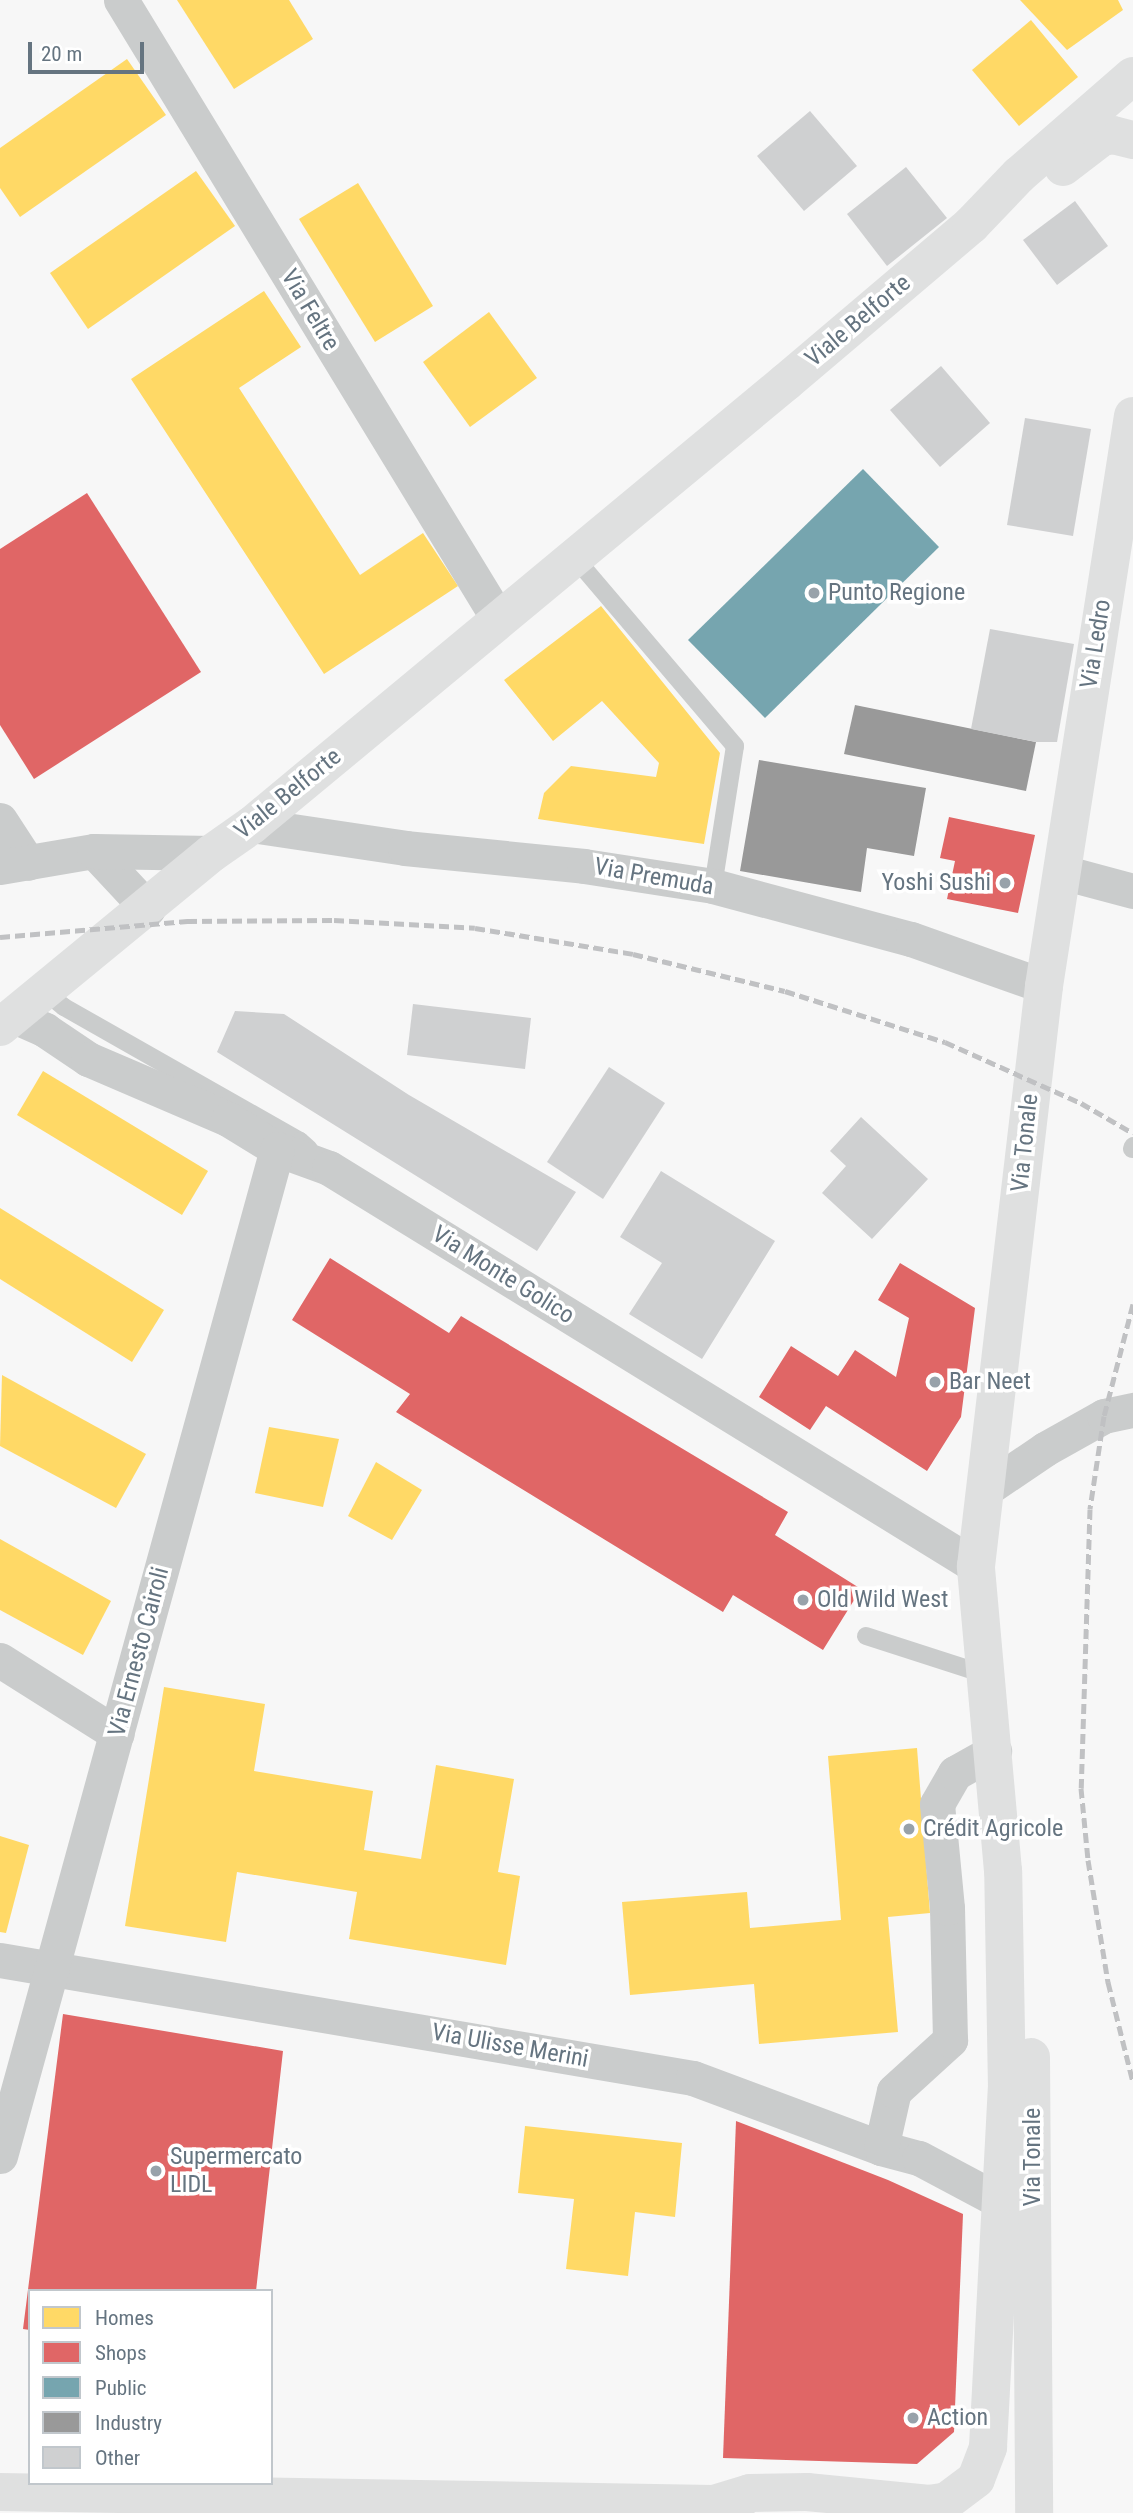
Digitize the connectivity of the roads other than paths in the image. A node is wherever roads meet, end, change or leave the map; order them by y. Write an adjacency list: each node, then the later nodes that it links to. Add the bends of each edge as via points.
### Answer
1 (121, 0): 7 (street, Via Feltre)
2 (1133, 76): 4 (main road, Viale Belforte, via 1019,175)
3 (1133, 140): 4 (main road, via 1113,135 1092,142 1034,192)
4 (971, 225): 6 (main road, Viale Belforte)
5 (1133, 416): 13 (main road, Via Ledro)
6 (575, 558): 7 (main road, Viale Belforte); 14 (lane, via 735,746)
7 (499, 620): 9 (main road, Viale Belforte)
8 (0, 820): 12 (street)
9 (252, 825): 11 (main road, Viale Belforte); 14 (street, Via Premuda)
10 (94, 851): 11 (street); 12 (street); 16 (street)
11 (212, 853): 16 (main road, Viale Belforte)
12 (14, 865)
13 (1062, 872): 15 (street); 17 (main road, Via Tonale)
14 (713, 886): 17 (street, Via Premuda, via 911,939)
15 (1133, 891)
16 (148, 909): 18 (main road, Viale Belforte)
17 (1044, 986): 23 (main road, Via Tonale)
18 (43, 990): 19 (main road, Viale Belforte); 21 (lane, via 64,1007 300,1141)
19 (7, 1022): 20 (street, Via Monte Golico, via 45,1030 88,1059 228,1119)
20 (277, 1149): 21 (street, Via Monte Golico); 28 (street, Via Ernesto Cairoli)
21 (329, 1168): 24 (street, Via Monte Golico)
22 (1133, 1410): 23 (street, via 1104,1416)
23 (986, 1489): 24 (main road, Via Tonale)
24 (976, 1566): 27 (main road, Via Tonale)
25 (866, 1636): 27 (lane)
26 (0, 1660): 28 (street)
27 (987, 1675): 29 (main road, Via Tonale)
28 (117, 1734): 32 (street, Via Ernesto Cairoli)
29 (994, 1751): 30 (main road, Via Tonale); 33 (street, via 955,1773 937,1804 947,1908 950,2040 894,2091)
30 (1003, 1871): 35 (main road, Via Tonale, via 1007,2090); 38 (main road, Via Tonale, via 1028,2017 1033,2087)
31 (0, 1960): 32 (street, Via Ulisse Merini)
32 (52, 1967): 33 (street, Via Ulisse Merini, via 693,2078); 34 (street, Via Ernesto Cairoli)
33 (881, 2148): 35 (street, Via Ulisse Merini, via 919,2158)
34 (0, 2155)
35 (1000, 2201): 37 (main road, Via Tonale, via 988,2446 976,2479 947,2501 908,2503 855,2494 750,2493)
36 (0, 2493): 37 (main road, Via Tonale)
37 (726, 2509)
38 (1034, 2513)

